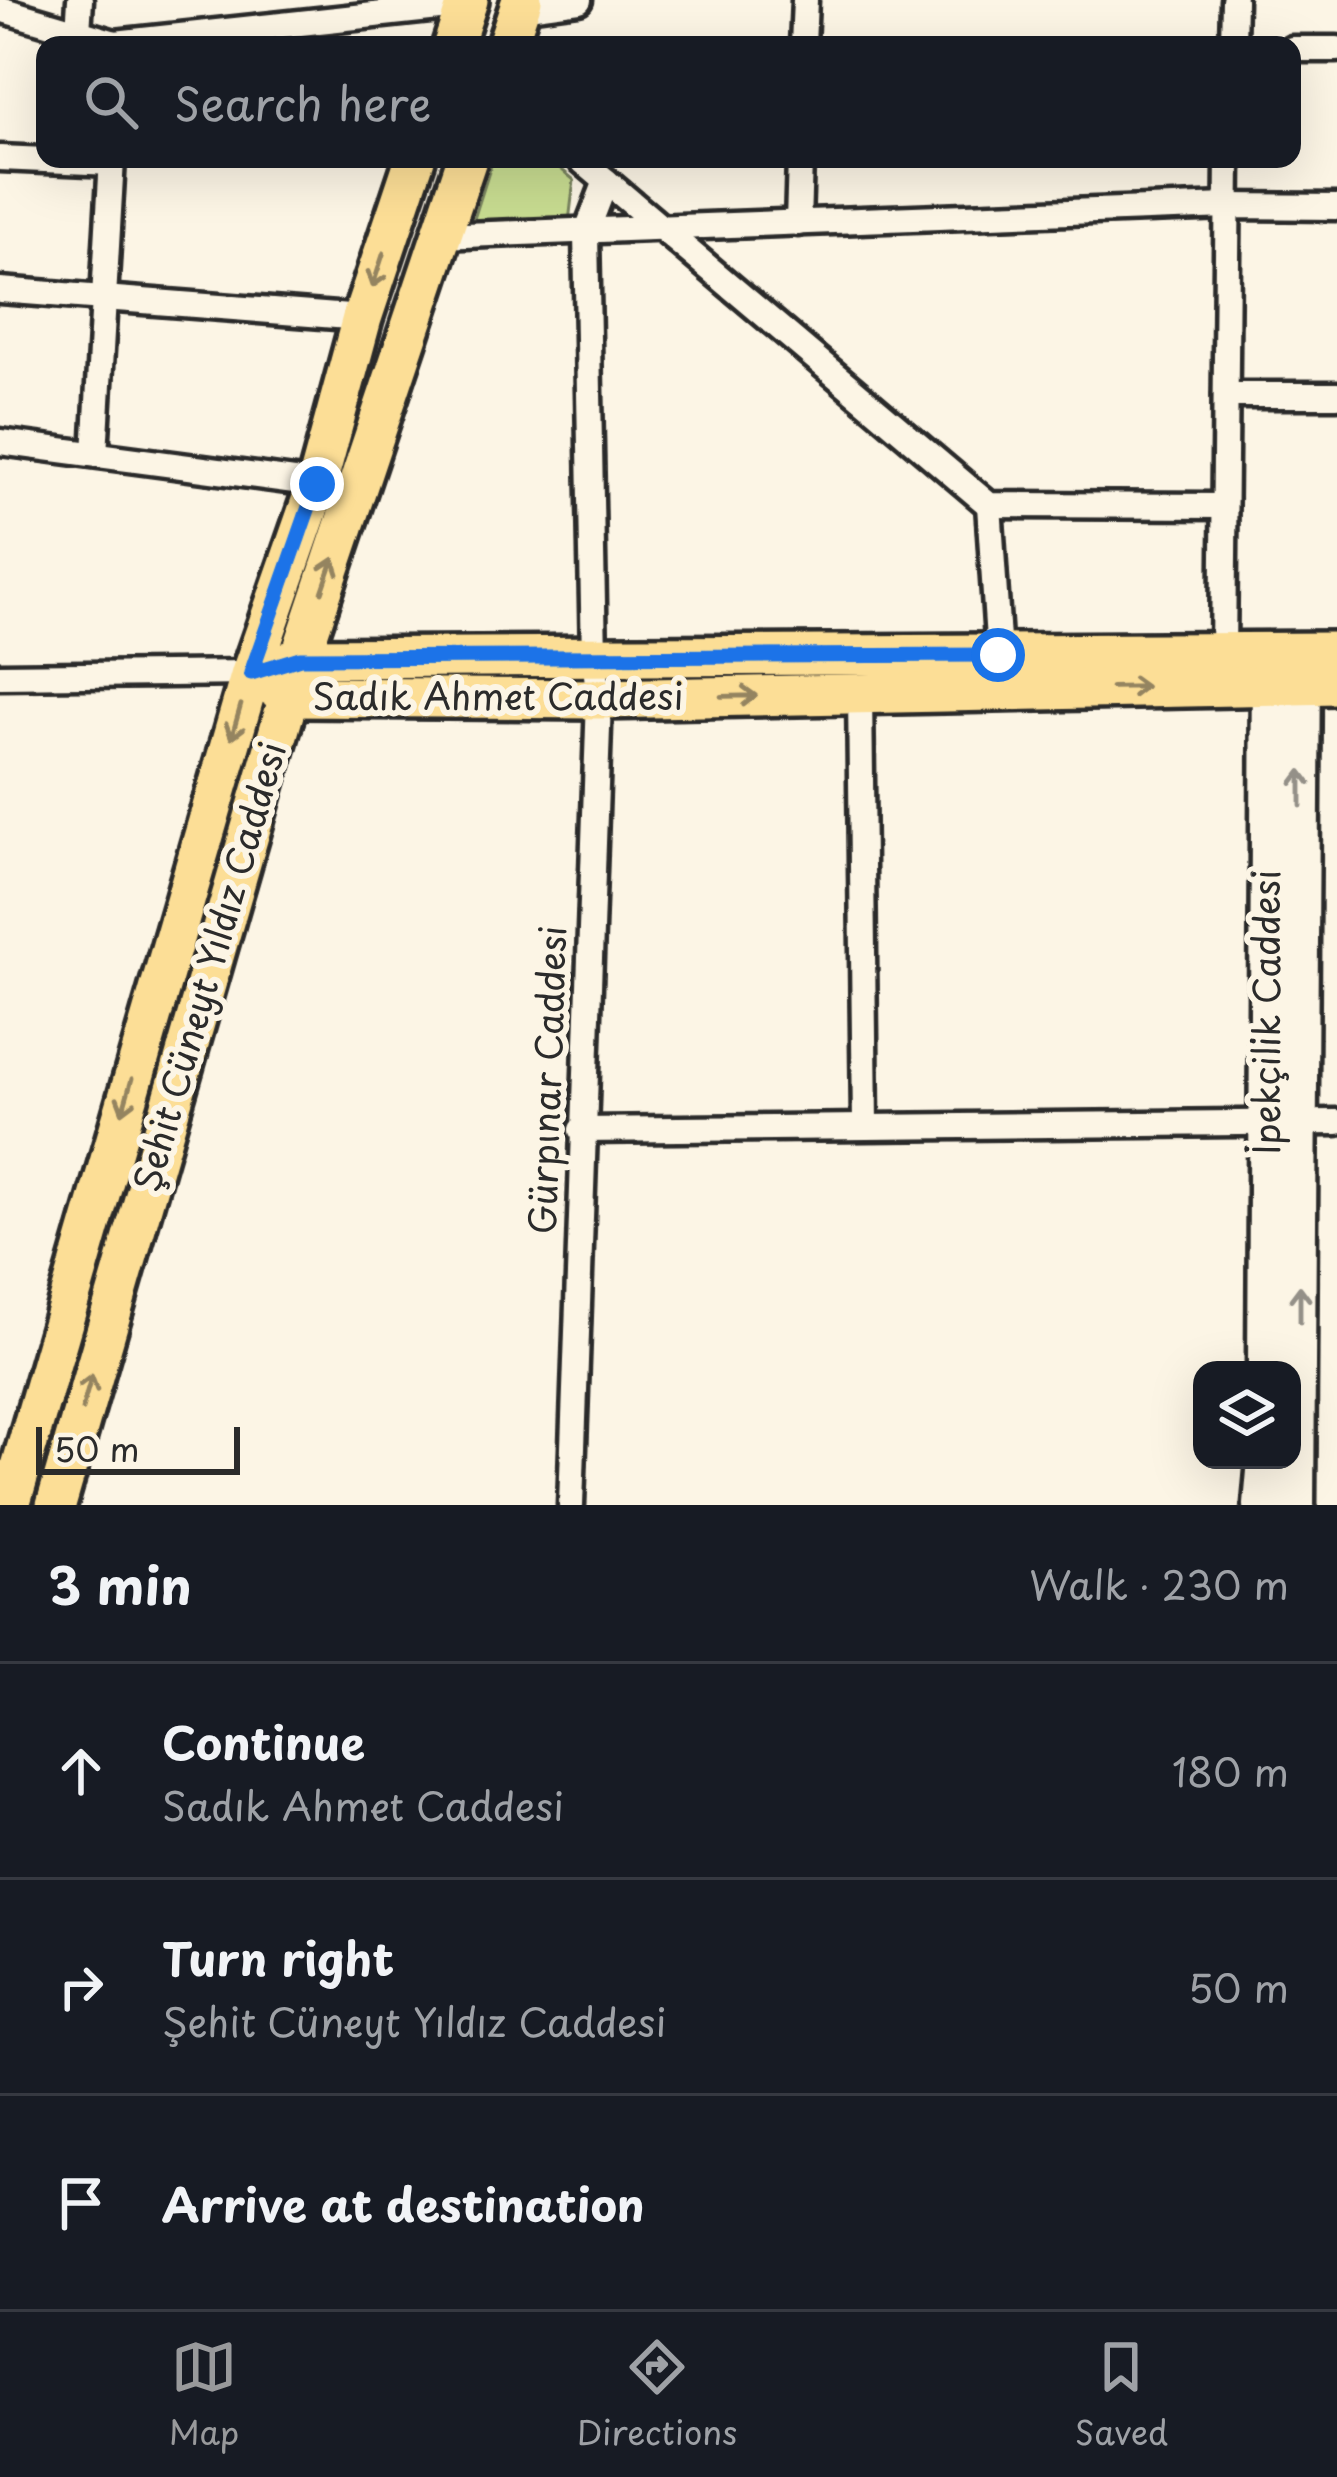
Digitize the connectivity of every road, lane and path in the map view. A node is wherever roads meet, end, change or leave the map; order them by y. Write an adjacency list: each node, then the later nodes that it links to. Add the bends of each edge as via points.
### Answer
1 (80, 0): 8 (street)
2 (579, 0): 7 (street)
3 (805, 0): 12 (street)
4 (1234, 0): 13 (street)
5 (468, 2): 10 (street); 11 (main road)
6 (0, 9): 8 (street)
7 (516, 18)
8 (78, 32): 9 (street)
9 (90, 36)
10 (182, 36)
11 (456, 36)
12 (803, 36)
13 (1233, 36)
14 (1301, 49): 15 (street)
15 (1337, 49)
16 (0, 158): 17 (street)
17 (36, 159)
18 (112, 168): 32 (street)
19 (413, 168): 33 (main road, Şehit Cüneyt Yıldız Caddesi, one-way to 33)
20 (464, 168): 30 (main road, Şehit Cüneyt Yıldız Caddesi)
21 (591, 168): 24 (street)
22 (800, 168): 27 (street)
23 (1228, 168): 25 (street)
24 (606, 181): 28 (street); 29 (street)
25 (1227, 206): 26 (street); 27 (street); 34 (street)
26 (1337, 207)
27 (798, 223): 29 (street)
28 (586, 232): 29 (street); 30 (street); 43 (street, Gürpınar Caddesi)
29 (665, 232): 39 (street)
30 (440, 236): 42 (main road, Şehit Cüneyt Yıldız Caddesi, one-way to 30)
31 (0, 290): 32 (street)
32 (104, 298): 33 (street); 37 (street)
33 (362, 318): 38 (main road, Şehit Cüneyt Yıldız Caddesi)
34 (1226, 395): 35 (street); 40 (street)
35 (1337, 395)
36 (0, 442): 37 (street)
37 (95, 454): 38 (street)
38 (317, 484): 46 (main road, Şehit Cüneyt Yıldız Caddesi)
39 (989, 506): 40 (street); 41 (street)
40 (1225, 506): 45 (street)
41 (998, 655): 43 (main road, Sadık Ahmet Caddesi); 45 (main road, Sadık Ahmet Caddesi)
42 (300, 658): 43 (main road, Sadık Ahmet Caddesi); 46 (main road, Sadık Ahmet Caddesi); 49 (main road, Şehit Cüneyt Yıldız Caddesi)
43 (594, 658): 50 (street, Gürpınar Caddesi)
44 (1303, 669): 45 (main road, Sadık Ahmet Caddesi); 51 (main road, İpekçilik Caddesi)
45 (1215, 670): 48 (main road, Sadık Ahmet Caddesi, one-way to 45)
46 (251, 673): 47 (street); 49 (main road, Sadık Ahmet Caddesi); 57 (main road, Şehit Cüneyt Yıldız Caddesi, one-way to 57)
47 (0, 676)
48 (860, 693): 50 (main road, Sadık Ahmet Caddesi, one-way to 48); 53 (street)
49 (290, 697): 50 (main road, Sadık Ahmet Caddesi); 58 (main road, Şehit Cüneyt Yıldız Caddesi, one-way to 49)
50 (599, 699): 54 (street, Gürpınar Caddesi)
51 (1283, 1122): 52 (street); 53 (street); 55 (main road, İpekçilik Caddesi); 61 (main road, İpekçilik Caddesi, one-way to 51)
52 (1337, 1122)
53 (865, 1124): 54 (street)
54 (581, 1130): 59 (street, Gürpınar Caddesi)
55 (1267, 1361)
56 (1264, 1469): 60 (main road)
57 (10, 1505)
58 (56, 1505)
59 (571, 1505)
60 (1262, 1505)
61 (1296, 1505)

